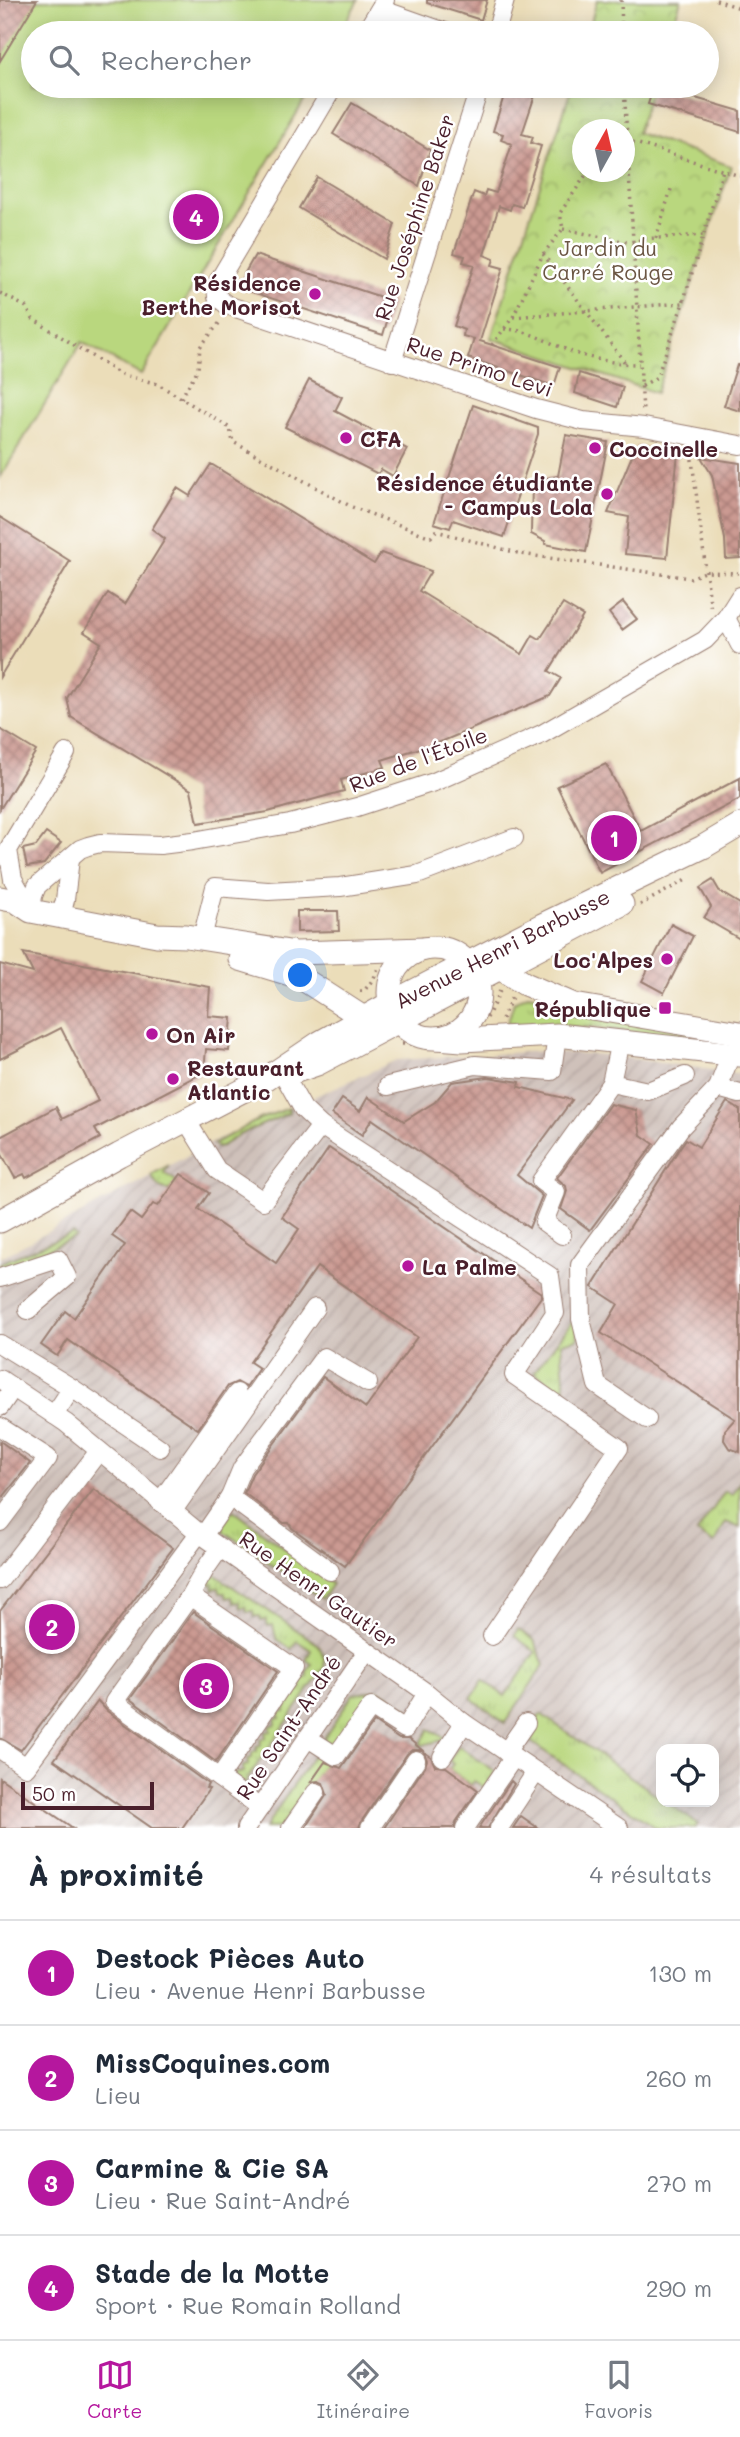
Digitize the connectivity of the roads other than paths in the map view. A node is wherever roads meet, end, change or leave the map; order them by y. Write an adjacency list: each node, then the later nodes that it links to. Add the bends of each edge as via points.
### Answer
1 (505, 0): 5 (street)
2 (383, 4): 3 (street); 4 (street)
3 (372, 21)
4 (421, 21)
5 (499, 21)
6 (327, 98): 8 (street, Rue Primo Levi, via 216,285 222,301)
7 (476, 98): 8 (street, Rue Joséphine Baker)
8 (392, 362): 9 (street, Rue Primo Levi, via 583,421)
9 (740, 445)
10 (740, 596): 11 (street, Rue de l'Étoile)
11 (719, 617): 12 (street); 17 (street, Rue de l'Étoile, via 705,640 542,734 434,782 290,824 160,845 93,844)
12 (740, 645)
13 (66, 753): 19 (street, via 8,850 13,879)
14 (740, 825): 25 (main road, Avenue Henri Barbusse)
15 (514, 838): 23 (street, via 417,874 353,885 268,891 215,887)
16 (740, 844): 26 (main road, Avenue Henri Barbusse)
17 (70, 859): 19 (street, Rue de l'Étoile, via 37,886); 21 (street)
18 (0, 898): 19 (main road)
19 (32, 911): 20 (main road); 21 (main road)
20 (0, 912)
21 (61, 916): 22 (main road)
22 (157, 935): 23 (main road); 28 (main road, via 181,948 256,962 300,977)
23 (202, 939): 24 (main road, via 296,953)
24 (425, 949): 25 (main road, via 454,953); 27 (main road, via 410,953 396,967 388,985)
25 (474, 971): 26 (main road); 27 (main road, Avenue Henri Barbusse); 31 (main road, via 479,1000 471,1019 456,1032)
26 (512, 978): 32 (main road, via 574,1005)
27 (394, 1013): 28 (main road); 31 (main road); 34 (main road, Avenue Henri Barbusse, via 317,1064)
28 (365, 1019): 34 (main road, Avenue Henri Barbusse, via 319,1043)
29 (557, 1035): 30 (main road); 31 (main road, via 490,1034); 36 (street, via 552,1071 475,1065)
30 (620, 1041): 32 (main road); 35 (street)
31 (432, 1042)
32 (737, 1047): 37 (street)
33 (685, 1076): 35 (street, via 648,1091)
34 (276, 1077): 39 (main road, Avenue Henri Barbusse); 40 (street)
35 (611, 1083): 42 (street, via 541,1181 556,1192 544,1222)
36 (388, 1086)
37 (718, 1088): 38 (street); 53 (street, via 681,1127 580,1265 581,1319 597,1385)
38 (740, 1094)
39 (186, 1120): 40 (street, via 217,1170 263,1201); 41 (main road, Avenue Henri Barbusse)
40 (321, 1126): 65 (street, via 550,1276 555,1313 514,1375 619,1448)
41 (0, 1221)
42 (562, 1235)
43 (0, 1278): 45 (street, via 58,1259 67,1277)
44 (315, 1308): 58 (street)
45 (28, 1310)
46 (0, 1344): 49 (street)
47 (7, 1383): 51 (street); 52 (street, Rue Henri Gautier)
48 (368, 1383): 57 (street, via 324,1357 242,1468)
49 (72, 1388): 52 (street); 55 (street)
50 (237, 1393): 58 (street)
51 (0, 1407)
52 (54, 1415): 56 (street, Rue Henri Gautier)
53 (648, 1419)
54 (0, 1427): 59 (street, via 48,1458)
55 (160, 1448)
56 (99, 1451): 58 (street, Rue Henri Gautier); 63 (street)
57 (230, 1497): 60 (street); 62 (street)
58 (166, 1507): 60 (street, Rue Henri Gautier)
59 (0, 1522)
60 (201, 1535): 61 (street, Rue Henri Gautier); 71 (street, via 26,1767)
61 (220, 1548): 64 (street); 66 (street, Rue Henri Gautier)
62 (330, 1572)
63 (0, 1580)
64 (190, 1596): 76 (street, via 294,1668); 76 (street, via 114,1702)
65 (492, 1636)
66 (367, 1651): 67 (street, Rue Henri Gautier); 70 (street, Rue Saint-André)
67 (427, 1693): 68 (street, Rue Henri Gautier); 70 (street, via 405,1729 371,1707 336,1756)
68 (464, 1723): 72 (street, Rue Henri Gautier); 73 (street)
69 (526, 1723): 72 (street)
70 (307, 1738): 78 (street, Rue Saint-André)
71 (0, 1749)
72 (510, 1754): 75 (street, Rue Henri Gautier); 83 (street)
73 (442, 1757)
74 (416, 1760): 82 (street)
75 (536, 1772): 79 (street, Rue Henri Gautier); 84 (street)
76 (219, 1778): 78 (street)
77 (316, 1792): 81 (street)
78 (260, 1808): 80 (street, Rue Saint-André)
79 (599, 1823): 85 (street, Rue Henri Gautier)
80 (246, 1828)
81 (291, 1828)
82 (370, 1828)
83 (465, 1828)
84 (499, 1828)
85 (618, 1828)

